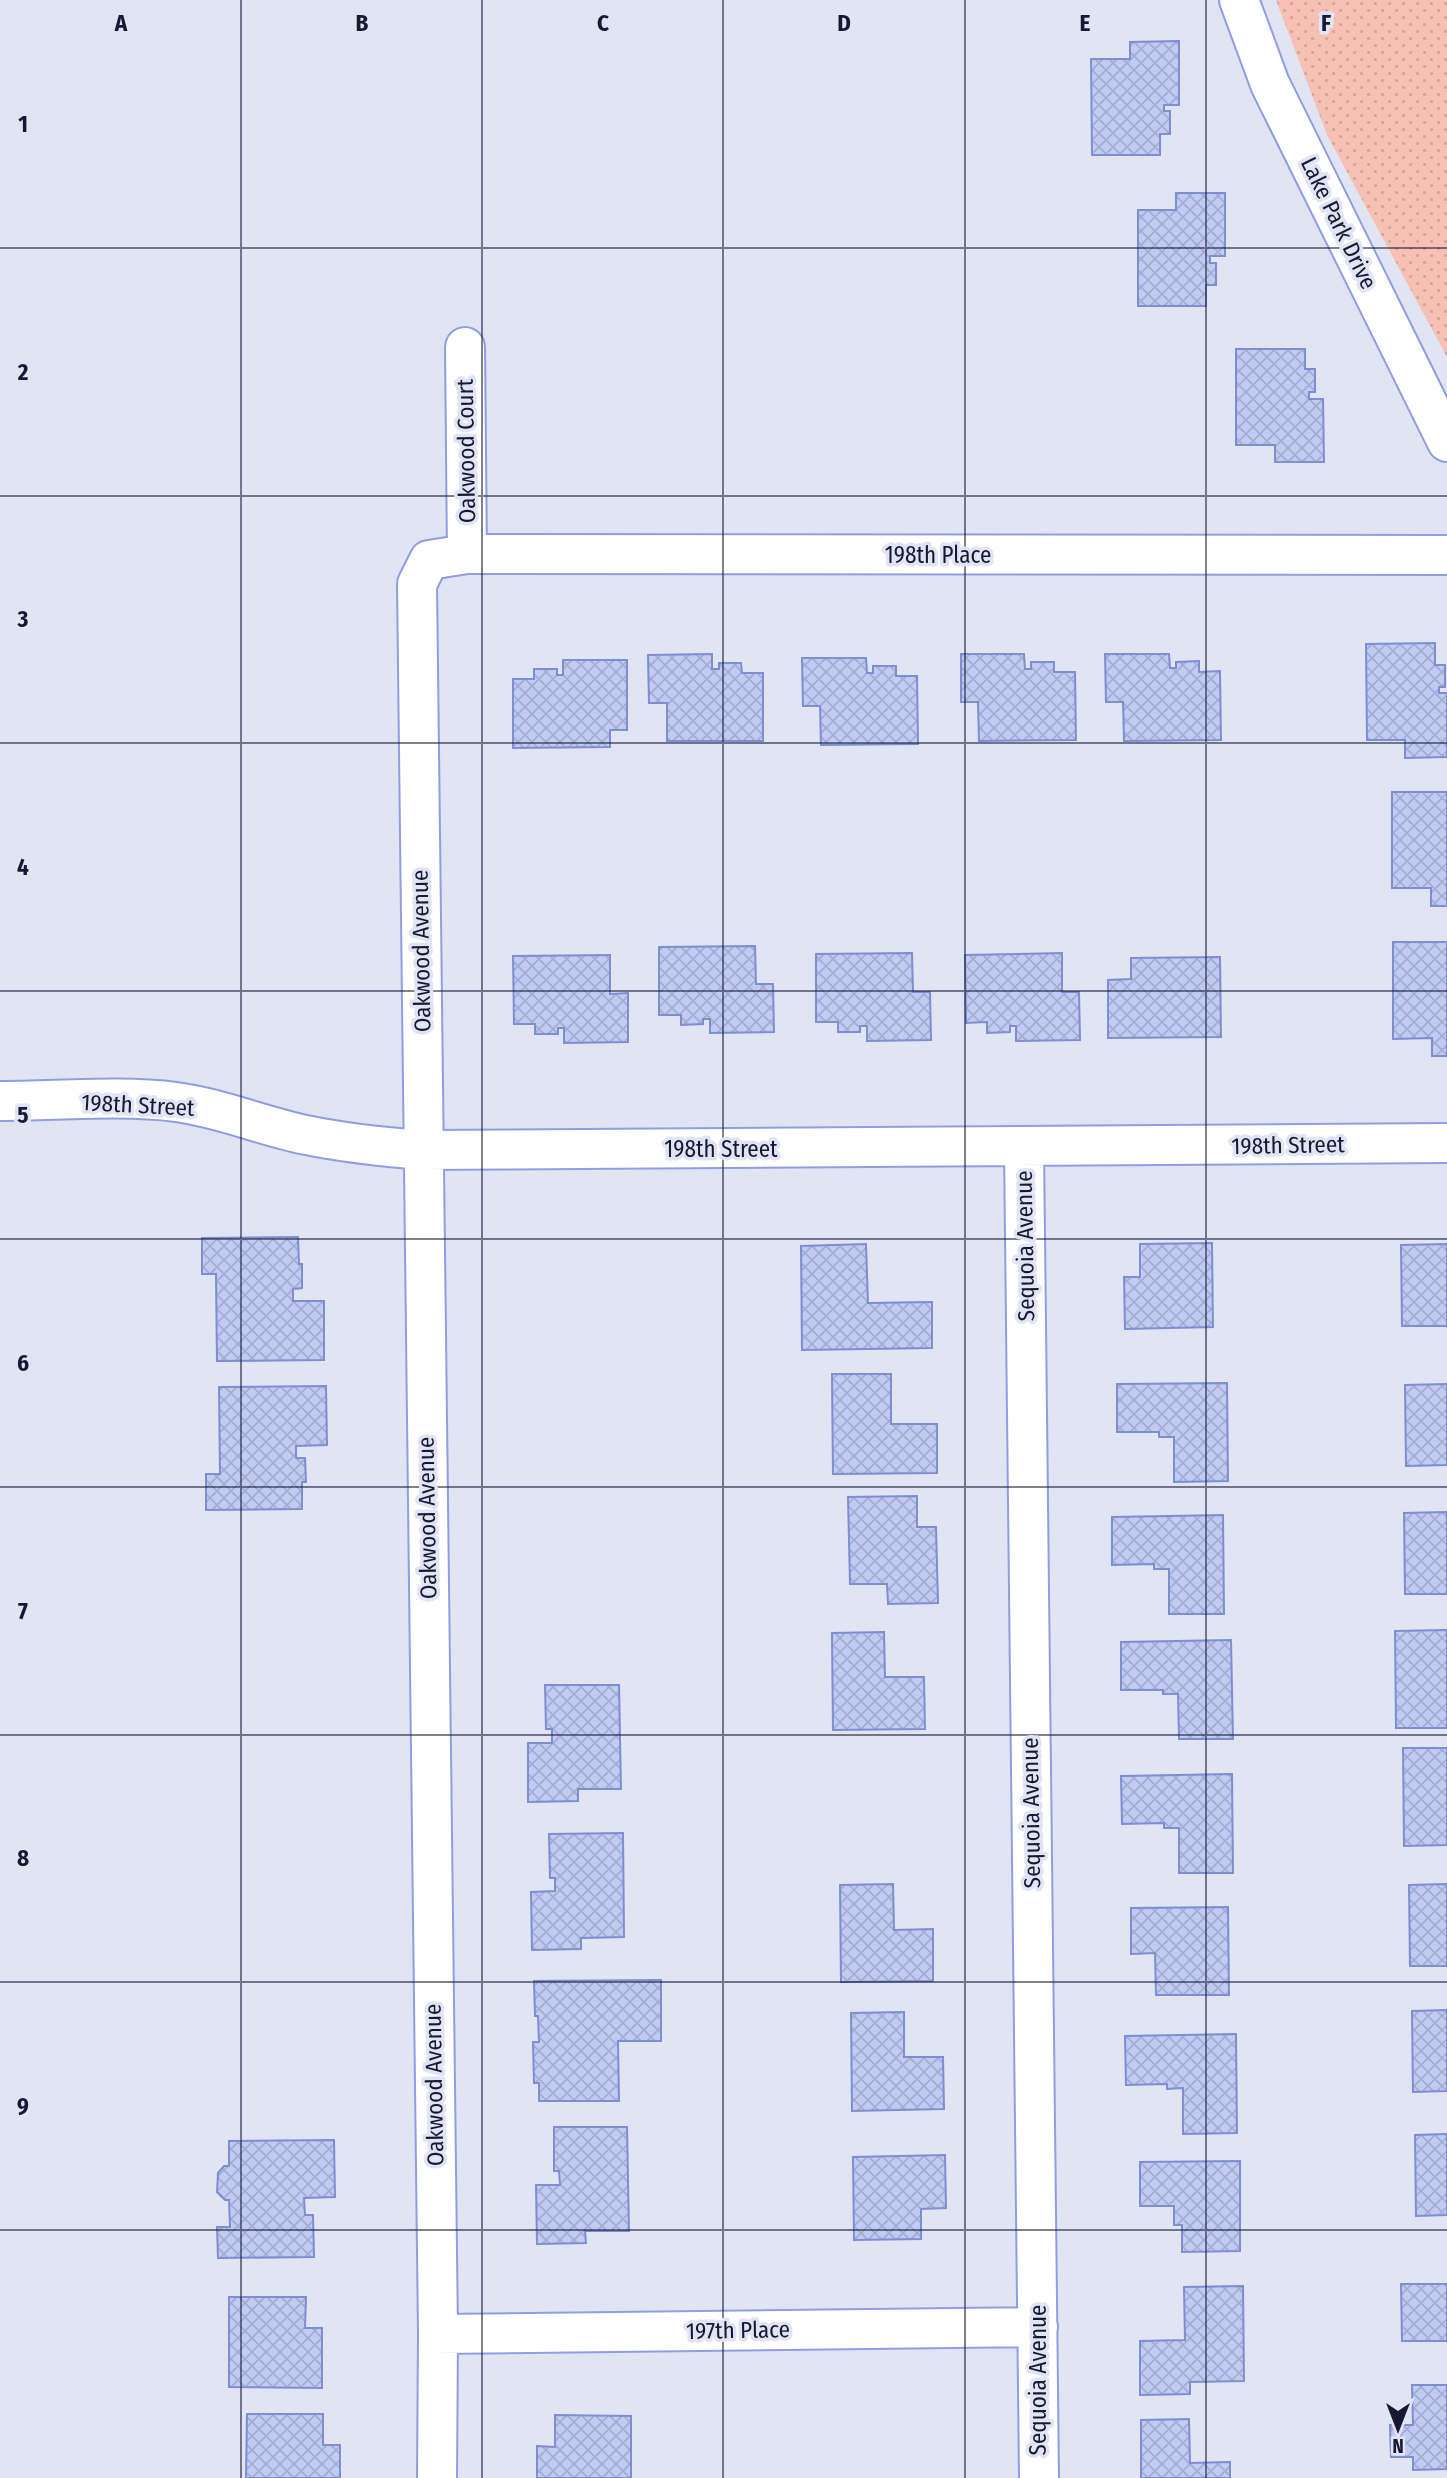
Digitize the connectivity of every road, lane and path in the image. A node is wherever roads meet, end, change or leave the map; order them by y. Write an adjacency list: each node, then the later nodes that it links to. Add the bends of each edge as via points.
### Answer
1 (1239, 0): 3 (street, Lake Park Drive, via 1270,84)
2 (465, 347): 4 (street, Oakwood Court)
3 (1447, 442)
4 (467, 554): 5 (street, 198th Place); 6 (street, 198th Place)
5 (1447, 555)
6 (429, 560): 10 (street, Oakwood Avenue, via 417,584)
7 (0, 1101): 10 (street, 198th Street, via 177,1102 304,1135)
8 (1447, 1143): 9 (street, 198th Street)
9 (1024, 1147): 10 (street, 198th Street); 11 (street, Sequoia Avenue)
10 (423, 1150): 12 (street, Oakwood Avenue)
11 (1038, 2326): 12 (street, 197th Place); 14 (street, Sequoia Avenue)
12 (438, 2334): 13 (street, Oakwood Avenue)
13 (437, 2478)
14 (1039, 2478)

